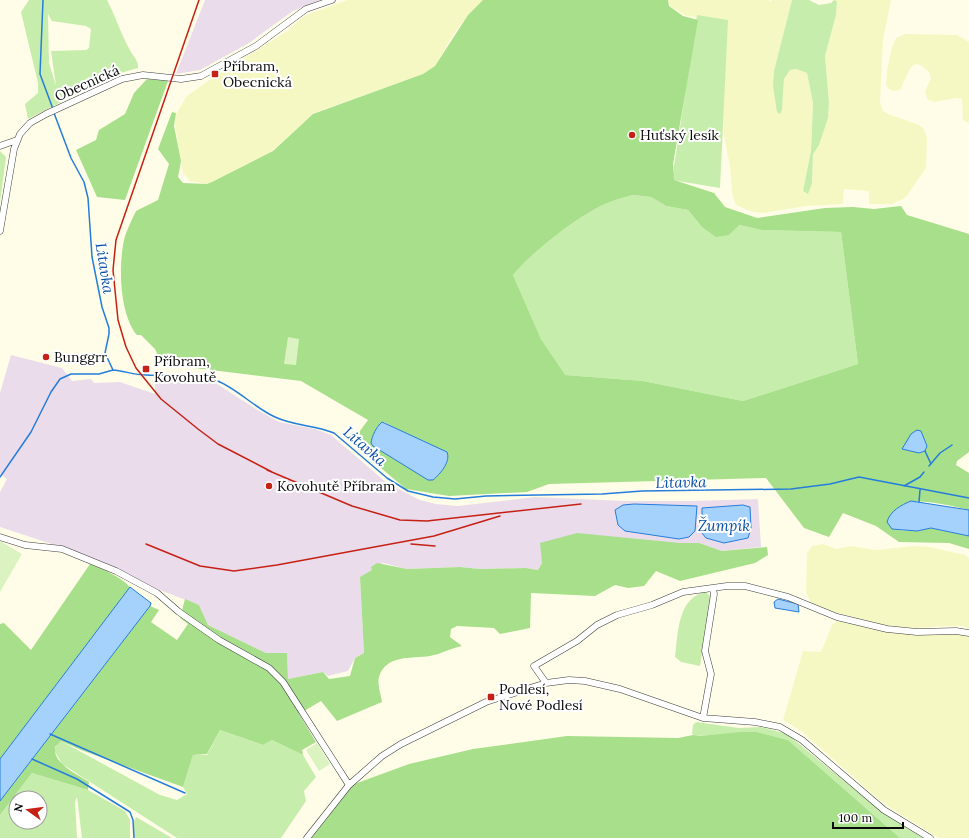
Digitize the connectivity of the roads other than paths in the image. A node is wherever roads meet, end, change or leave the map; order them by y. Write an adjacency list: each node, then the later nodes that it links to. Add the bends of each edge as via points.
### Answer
1 (332, 0): 2 (street, Obecnická, via 306,9 256,46 201,76 187,79 133,76 122,79 46,114 30,124)
2 (17, 140): 3 (street); 4 (street)
3 (0, 146)
4 (0, 231)
5 (0, 537): 10 (street, via 25,545 62,549 116,571 157,593 219,640 269,668 283,682)
6 (713, 589): 7 (street, via 745,586 795,600 837,617 887,629); 8 (street, via 683,592 608,619 534,666); 9 (street, via 705,651 711,674)
7 (969, 633)
8 (546, 683): 9 (street, via 569,680 601,684); 10 (street, via 486,702 401,744 382,756)
9 (703, 718): 12 (street, via 755,722 789,731 884,810)
10 (349, 785): 11 (street)
11 (307, 838)
12 (930, 838)

